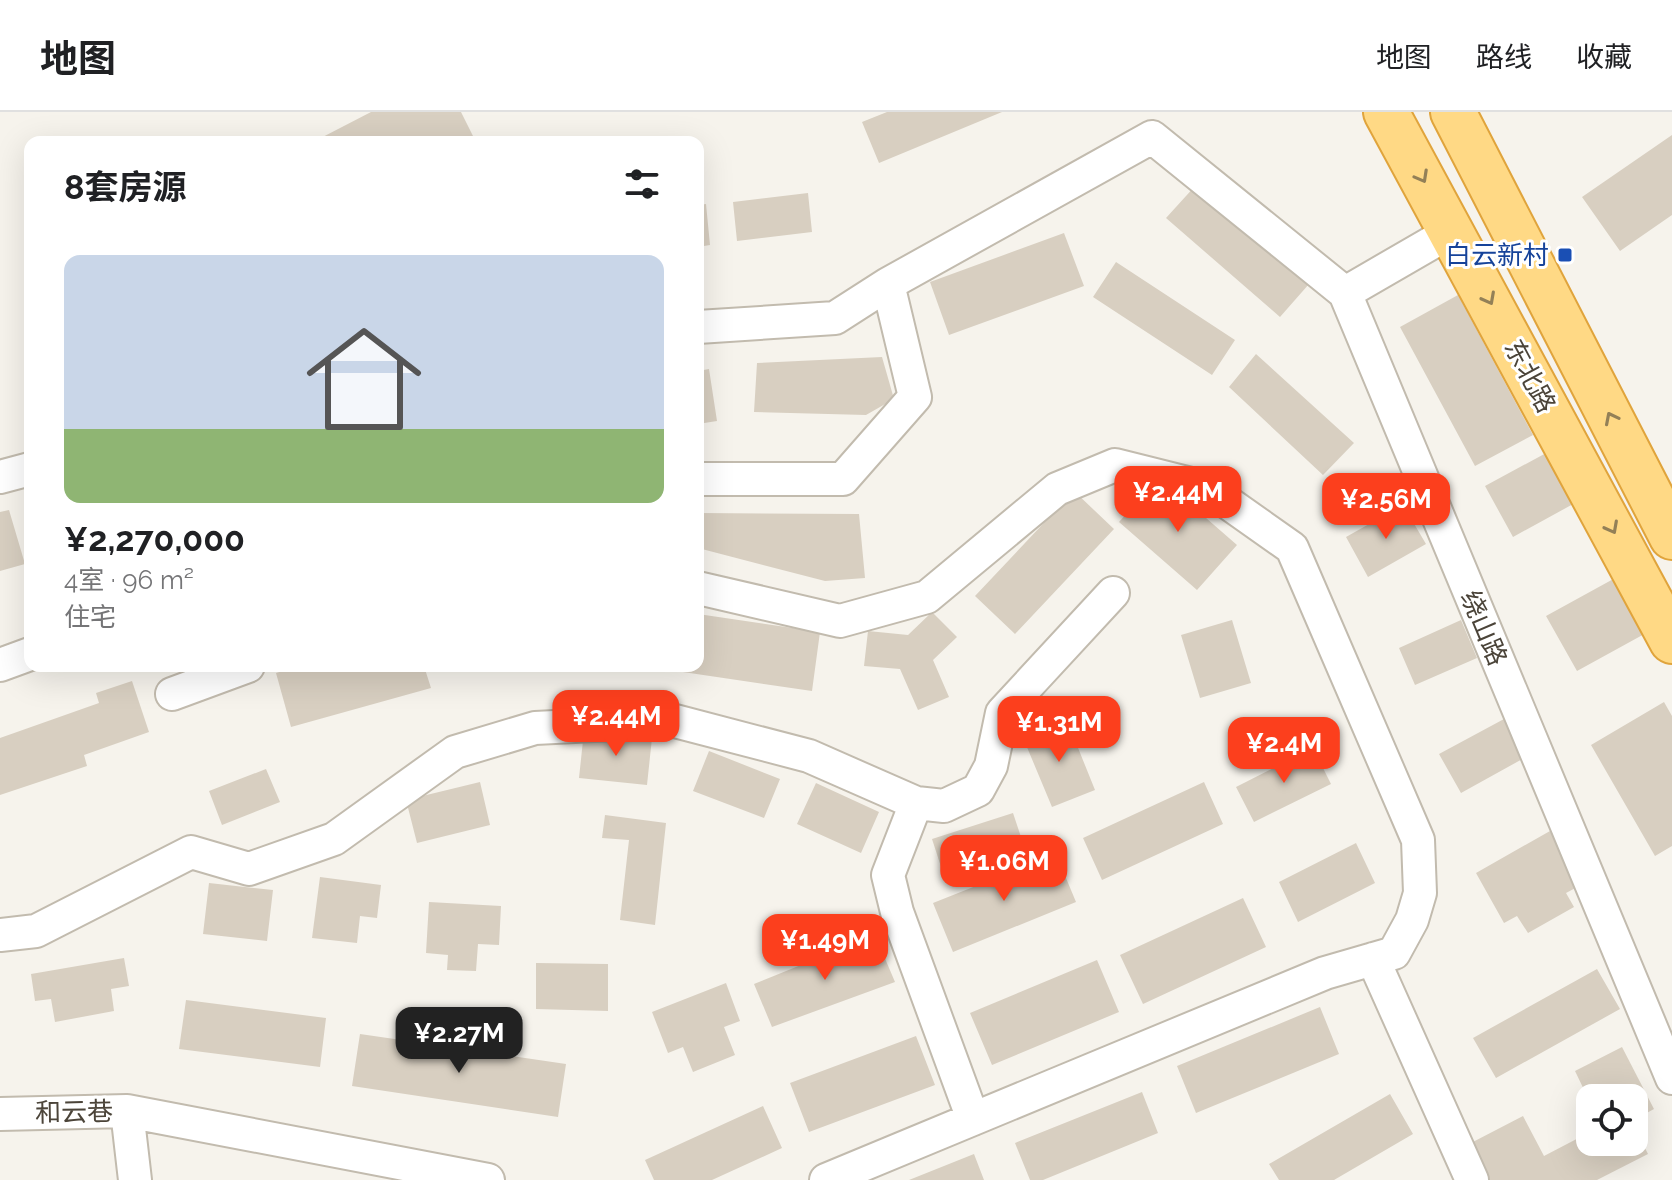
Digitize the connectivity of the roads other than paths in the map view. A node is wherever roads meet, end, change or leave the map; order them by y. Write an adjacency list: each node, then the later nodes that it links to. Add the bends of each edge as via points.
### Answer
1 (1386, 112): 3 (highway, 东北路, one-way to 3)
2 (1453, 112): 10 (highway, 东北路, one-way to 2)
3 (1452, 231): 5 (street); 13 (highway, 东北路, one-way to 13)
4 (888, 284): 5 (street, via 1152,137); 6 (street, via 835,318); 9 (street, via 915,397 843,479)
5 (1345, 293): 21 (street, 绕山路)
6 (704, 327)
7 (24, 471): 8 (street)
8 (0, 477)
9 (704, 479)
10 (1672, 537)
11 (704, 589): 20 (street, via 840,621 927,597 1057,489 1115,465 1207,488 1292,548 1418,840 1420,893 1412,920 1394,953)
12 (1113, 593): 18 (street, via 1002,713 991,766 978,790 944,806)
13 (1672, 641)
14 (24, 656): 15 (street)
15 (0, 665)
16 (232, 672): 17 (street)
17 (172, 694)
18 (916, 803): 19 (street, via 809,756 675,721 535,728 455,752 334,839 249,869 191,852 36,931); 24 (street, via 888,875)
19 (0, 935)
20 (1373, 959): 24 (street, via 1325,973); 28 (street)
21 (1672, 1078)
22 (127, 1111): 23 (street, 和云巷); 25 (street, 和云巷); 26 (street)
23 (0, 1114)
24 (973, 1119): 27 (street)
25 (135, 1180)
26 (488, 1180)
27 (826, 1180)
28 (1472, 1180)

